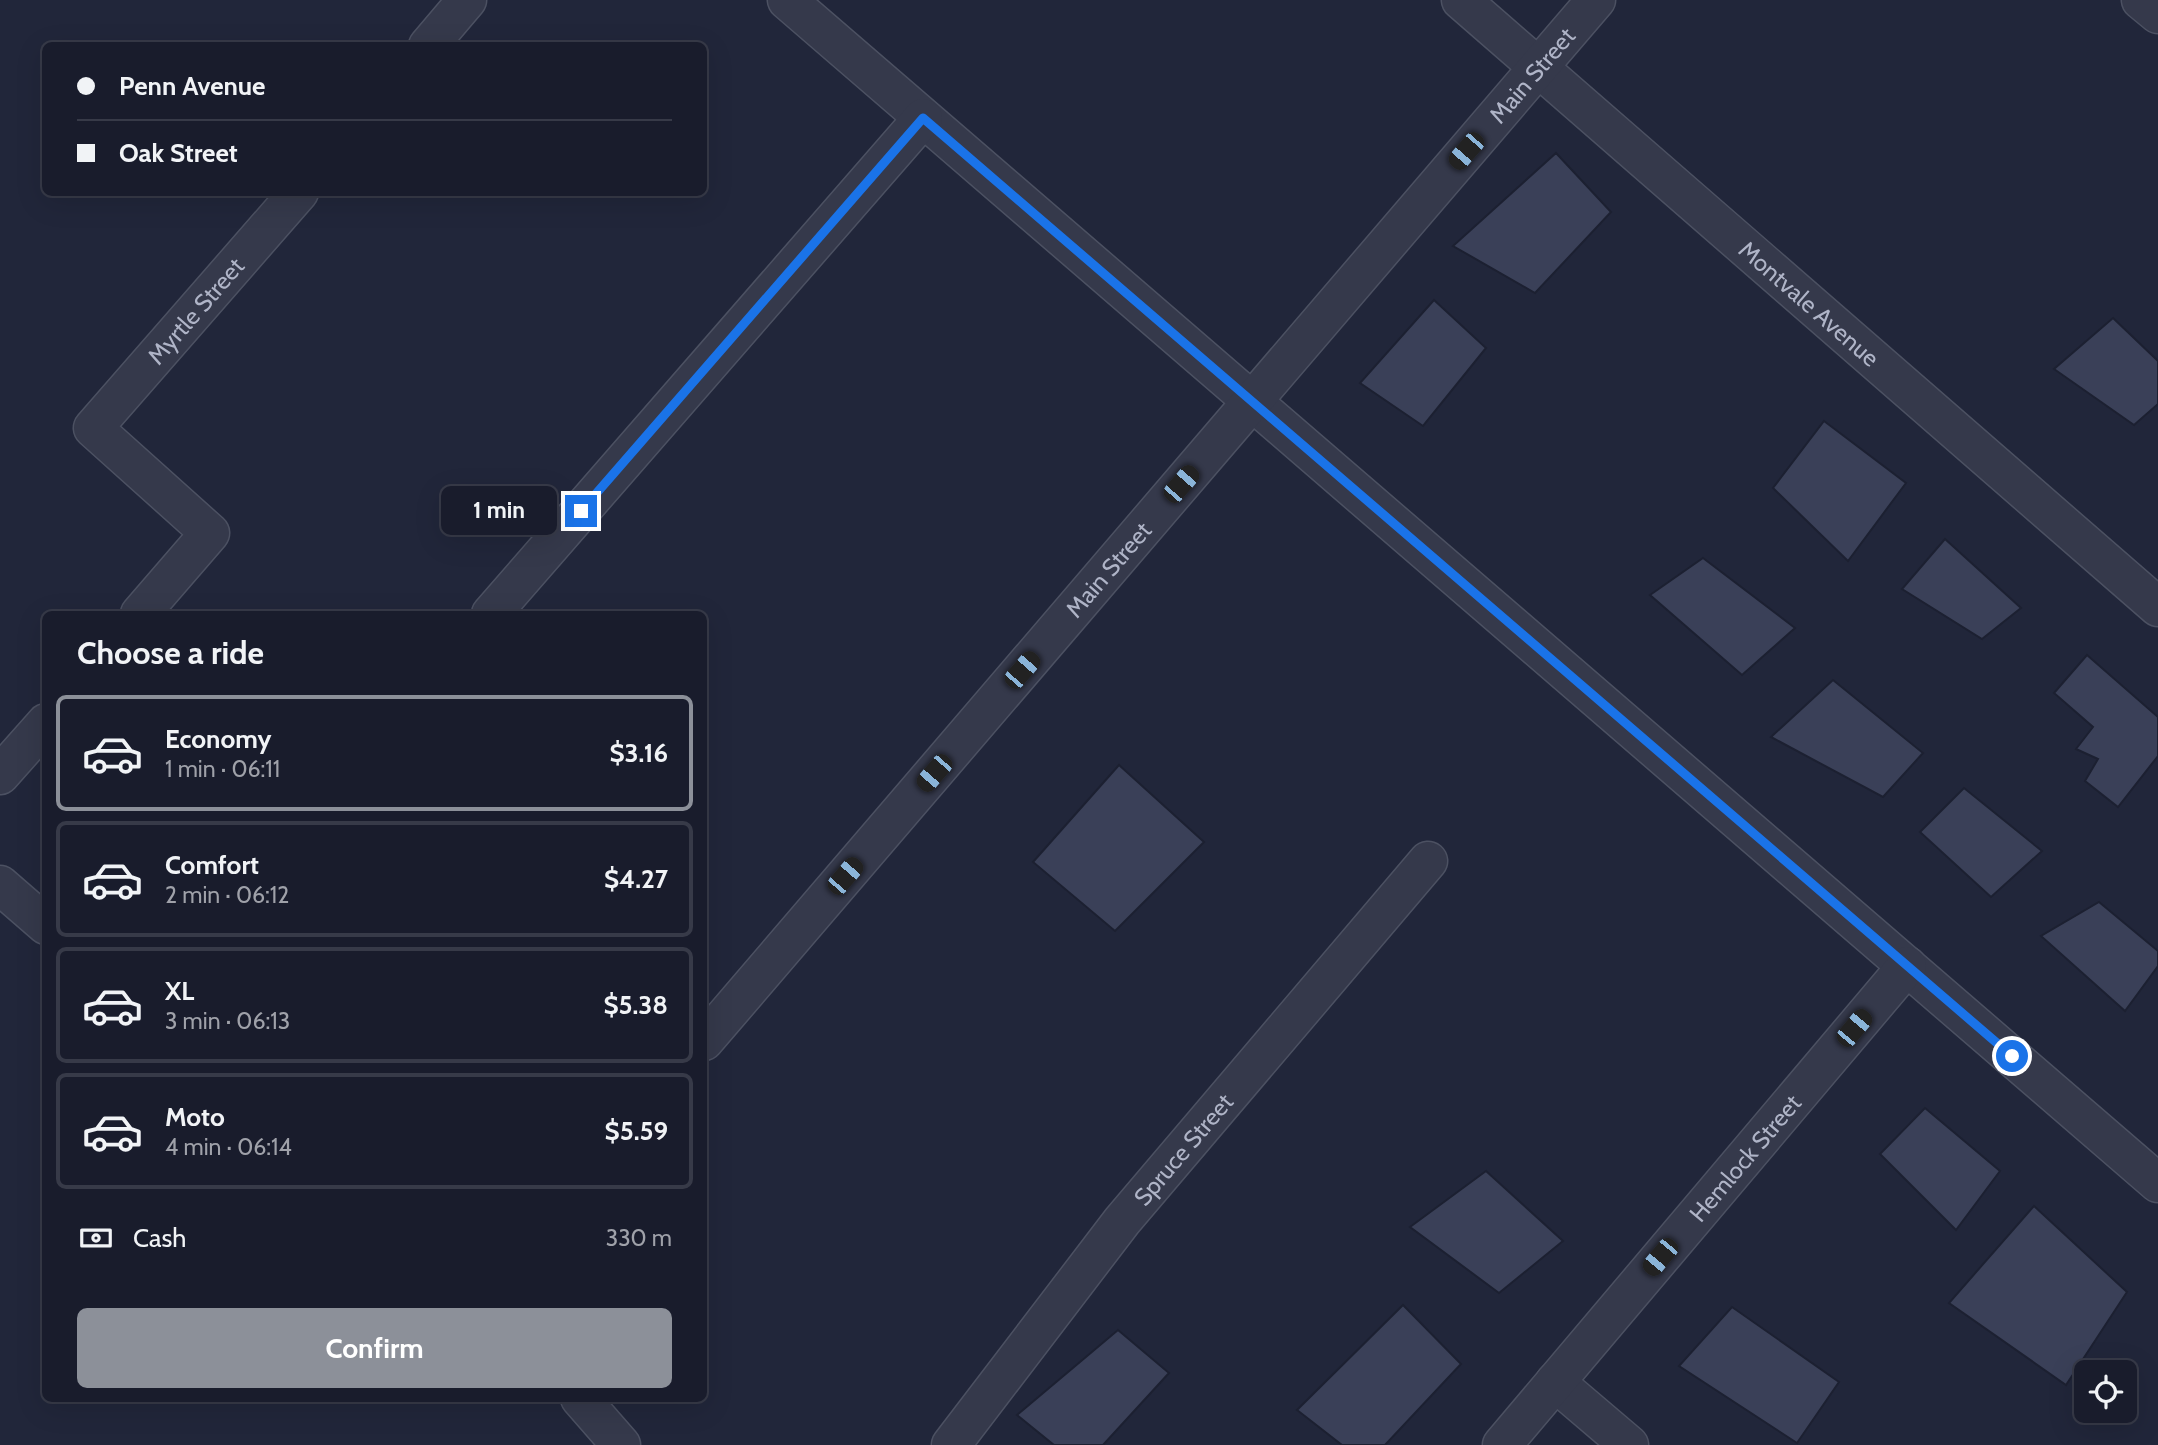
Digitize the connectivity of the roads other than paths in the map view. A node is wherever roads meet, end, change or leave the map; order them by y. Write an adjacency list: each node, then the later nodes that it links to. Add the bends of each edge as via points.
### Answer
1 (467, 0): 7 (street)
2 (787, 0): 9 (street)
3 (1461, 0): 8 (street, Montvale Avenue)
4 (1596, 0): 8 (street, Main Street)
5 (2141, 0): 6 (street)
6 (2158, 14)
7 (431, 42)
8 (1538, 67): 11 (street, Main Street); 12 (street, Montvale Avenue)
9 (923, 118): 11 (street); 14 (street)
10 (296, 196): 13 (street, Myrtle Street, via 93,428 210,533)
11 (1252, 401): 20 (street); 21 (street, Main Street)
12 (2158, 607)
13 (143, 611)
14 (494, 611)
15 (42, 728): 16 (street)
16 (0, 775)
17 (1428, 861): 26 (street, Spruce Street, via 1122,1221)
18 (0, 885): 19 (street)
19 (42, 922)
20 (1907, 966): 22 (street); 23 (street, Hemlock Street)
21 (707, 1037)
22 (2158, 1183)
23 (1555, 1382): 27 (street, Hemlock Street); 28 (street)
24 (583, 1402): 25 (street)
25 (621, 1445)
26 (951, 1445)
27 (1502, 1445)
28 (1629, 1445)

